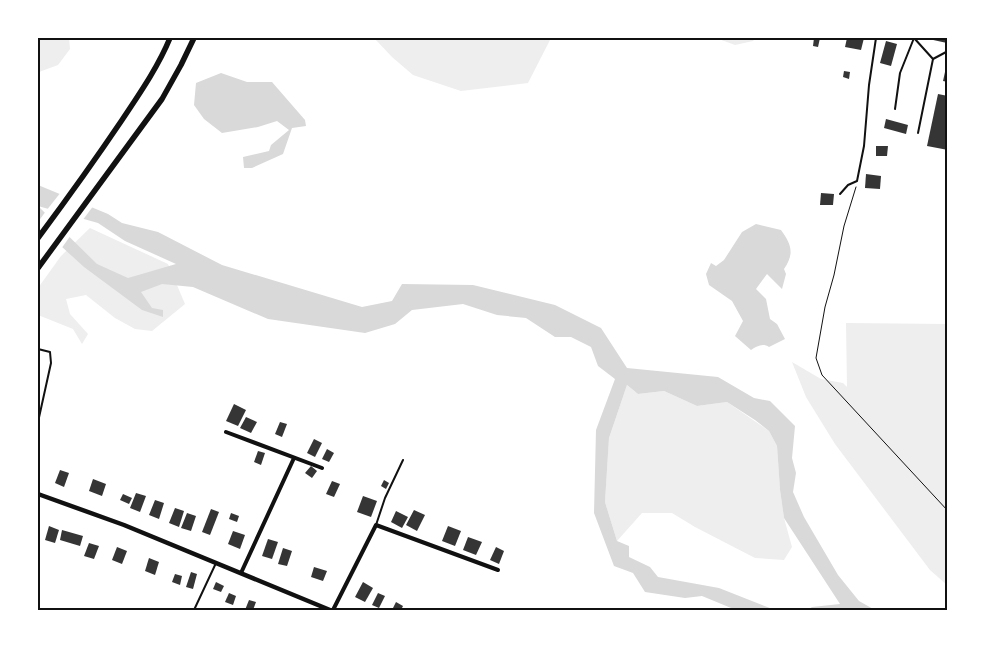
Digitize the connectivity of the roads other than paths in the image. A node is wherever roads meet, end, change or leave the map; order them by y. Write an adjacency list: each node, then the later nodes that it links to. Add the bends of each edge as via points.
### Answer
1 (170, 38): 10 (main road, via 157,65 92,166)
2 (194, 38): 11 (main road, via 162,99)
3 (876, 38): 9 (lane, via 857,181)
4 (914, 38): 6 (lane); 7 (lane, via 900,73)
5 (948, 51): 6 (lane)
6 (933, 59): 8 (lane)
7 (895, 109)
8 (918, 133)
9 (840, 194)
10 (38, 238)
11 (38, 268)
12 (38, 349): 13 (lane, via 50,352 51,363)
13 (38, 422)
14 (226, 432): 15 (street)
15 (294, 458): 17 (street); 22 (street)
16 (403, 460): 19 (lane)
17 (322, 468)
18 (38, 494): 20 (street)
19 (376, 525): 21 (street); 24 (street)
20 (216, 563): 22 (street); 23 (lane)
21 (498, 570)
22 (241, 573): 24 (street)
23 (194, 610)
24 (332, 610)

